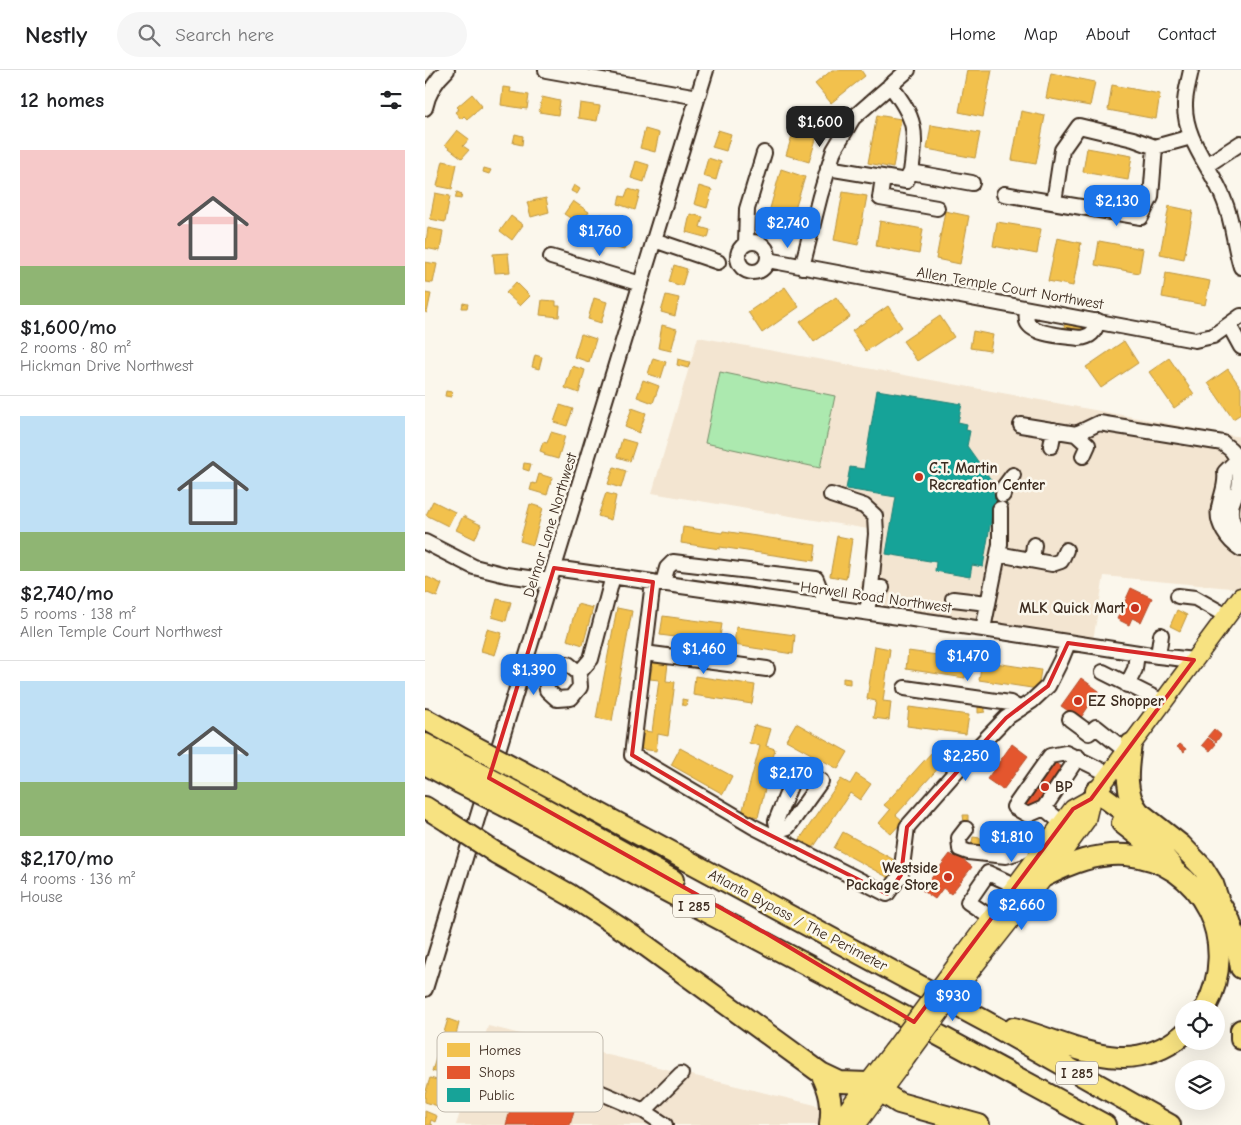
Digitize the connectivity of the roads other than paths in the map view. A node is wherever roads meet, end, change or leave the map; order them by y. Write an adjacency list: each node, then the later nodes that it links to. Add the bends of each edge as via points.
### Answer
1 (447, 70): 8 (street, via 438,78)
2 (546, 70): 7 (street)
3 (706, 70): 7 (street, Delmar Lane Northwest)
4 (908, 70): 6 (street)
5 (1191, 70): 9 (street, via 1185,104)
6 (890, 85): 14 (street, via 853,118 834,150); 15 (street, via 903,101 913,122 914,146)
7 (698, 97): 22 (street, Delmar Lane Northwest)
8 (425, 108)
9 (1191, 137): 11 (street); 13 (street)
10 (1241, 143): 13 (street)
11 (1155, 147): 20 (street, via 1151,197 1141,217); 20 (street, via 1079,126 1062,150)
12 (764, 153): 23 (street, via 747,209)
13 (1207, 165): 28 (street, via 1225,202)
14 (828, 168): 16 (street); 27 (street)
15 (908, 176): 16 (street); 17 (street); 19 (street)
16 (883, 177): 19 (street, via 880,198)
17 (972, 183)
18 (1004, 194): 20 (street)
19 (902, 202): 21 (street)
20 (1054, 202)
21 (937, 208)
22 (654, 240): 26 (street); 29 (street, Delmar Lane Northwest)
23 (746, 244): 25 (street, via 761,244 767,251); 25 (street, via 738,257 745,270 755,273 763,269)
24 (551, 257): 29 (street)
25 (768, 260): 27 (street, Allen Temple Court Northwest)
26 (718, 262)
27 (802, 267): 30 (street, Allen Temple Court Northwest)
28 (1241, 267)
29 (641, 284): 52 (street, Delmar Lane Northwest)
30 (1027, 309): 32 (street, Allen Temple Court Northwest); 32 (street, via 1028,324 1039,332 1085,338 1093,333)
31 (1241, 316): 33 (street, Allen Temple Court Northwest)
32 (1098, 321): 33 (street, Allen Temple Court Northwest, via 1195,340 1213,336)
33 (1229, 324): 34 (street)
34 (1241, 346)
35 (1021, 425): 36 (street)
36 (1055, 430): 37 (street); 38 (street)
37 (1076, 434): 39 (street); 40 (street, via 1099,423 1223,443 1232,450)
38 (1051, 446)
39 (1089, 450)
40 (1236, 461): 45 (street, via 1241,479 1231,511 1233,522); 48 (street, via 1221,472 1226,482 1219,518 1225,533)
41 (1013, 475): 43 (street, via 1004,487)
42 (831, 495): 60 (street, via 864,506 875,516 876,588)
43 (1003, 495)
44 (1000, 509): 50 (street)
45 (1241, 534)
46 (425, 542): 52 (street, Harwell Road Northwest, via 474,568 506,575)
47 (1034, 545): 51 (street)
48 (1241, 549)
49 (1066, 550): 51 (street, via 1061,561 1052,564)
50 (998, 554): 51 (street); 58 (street)
51 (1032, 560)
52 (552, 574): 53 (street, Harwell Road Northwest); 98 (street, Delmar Lane Northwest)
53 (613, 576): 54 (street, Harwell Road Northwest); 71 (street, via 591,659)
54 (658, 582): 59 (street, Harwell Road Northwest); 59 (street, via 673,562 816,579); 65 (street)
55 (1178, 596): 61 (street, via 1195,598)
56 (953, 599): 58 (street)
57 (1240, 600): 61 (main road)
58 (987, 603): 62 (street)
59 (827, 607): 60 (street, Harwell Road Northwest)
60 (867, 612): 62 (street, Harwell Road Northwest)
61 (1227, 616): 68 (main road)
62 (983, 629): 64 (street, Harwell Road Northwest)
63 (1161, 635): 67 (street)
64 (1068, 643): 66 (street, Harwell Road Northwest); 75 (street, via 1047,686)
65 (644, 653): 69 (street); 75 (street, via 632,755 887,894 901,875 907,827 975,750 1006,718)
66 (1137, 653): 67 (street, Harwell Road Northwest); 72 (street, via 1135,669)
67 (1158, 656): 68 (street, Harwell Road Northwest)
68 (1194, 660): 74 (main road)
69 (767, 669)
70 (1103, 672): 72 (street)
71 (579, 673)
72 (1127, 685): 74 (street)
73 (905, 688): 75 (street, via 1010,703)
74 (1163, 702): 79 (main road)
75 (1020, 709)
76 (425, 719): 100 (highway, Atlanta Bypass / The Perimeter / I 285, bridge)
77 (1070, 719): 79 (street, via 1089,733 1096,727)
78 (425, 744): 82 (highway)
79 (1129, 747): 83 (main road); 94 (highway, via 1127,775 1134,805 1203,868)
80 (1078, 757): 83 (street); 86 (street); 86 (street, via 1067,753 1050,756 1015,807 1029,815)
81 (425, 764): 82 (highway, I 285)
82 (461, 774): 114 (highway, I 285, bridge)
83 (1109, 774): 84 (main road)
84 (1093, 795): 88 (main road, via 1073,809); 91 (main road, via 1087,820); 92 (highway, via 1162,854); 94 (highway, via 1141,824 1183,859)
85 (425, 807): 89 (highway)
86 (1044, 808): 88 (street)
87 (425, 822): 89 (highway)
88 (1062, 823): 91 (main road)
89 (446, 825): 104 (highway, bridge, via 634,937)
90 (966, 829): 91 (street, via 959,838 960,849)
91 (1030, 856): 92 (highway, via 1079,860 1127,855); 93 (main road); 96 (main road)
92 (1175, 870): 99 (highway, via 1202,899 1216,928 1219,968)
93 (1016, 886): 95 (main road); 95 (street, via 988,873 969,902)
94 (1219, 902): 97 (highway, via 1237,940)
95 (992, 918): 96 (main road)
96 (967, 962): 106 (main road, bridge)
97 (1241, 968)
98 (426, 982)
99 (1209, 1000)
100 (985, 1021): 103 (highway, via 1035,1034 1083,1052 1113,1058 1151,1053); 115 (highway, Atlanta Bypass / The Perimeter / I 285)
101 (1241, 1030): 102 (highway)
102 (1241, 1039)
103 (1175, 1042)
104 (821, 1073): 106 (highway, via 840,1082); 110 (highway, via 831,1097)
105 (681, 1074): 108 (street)
106 (874, 1087): 111 (main road); 112 (main road); 113 (highway, via 899,1103)
107 (603, 1094): 108 (street)
108 (644, 1111): 109 (street)
109 (665, 1125)
110 (830, 1125)
111 (836, 1125)
112 (856, 1125)
113 (979, 1125)
114 (1105, 1125)
115 (1170, 1125)

